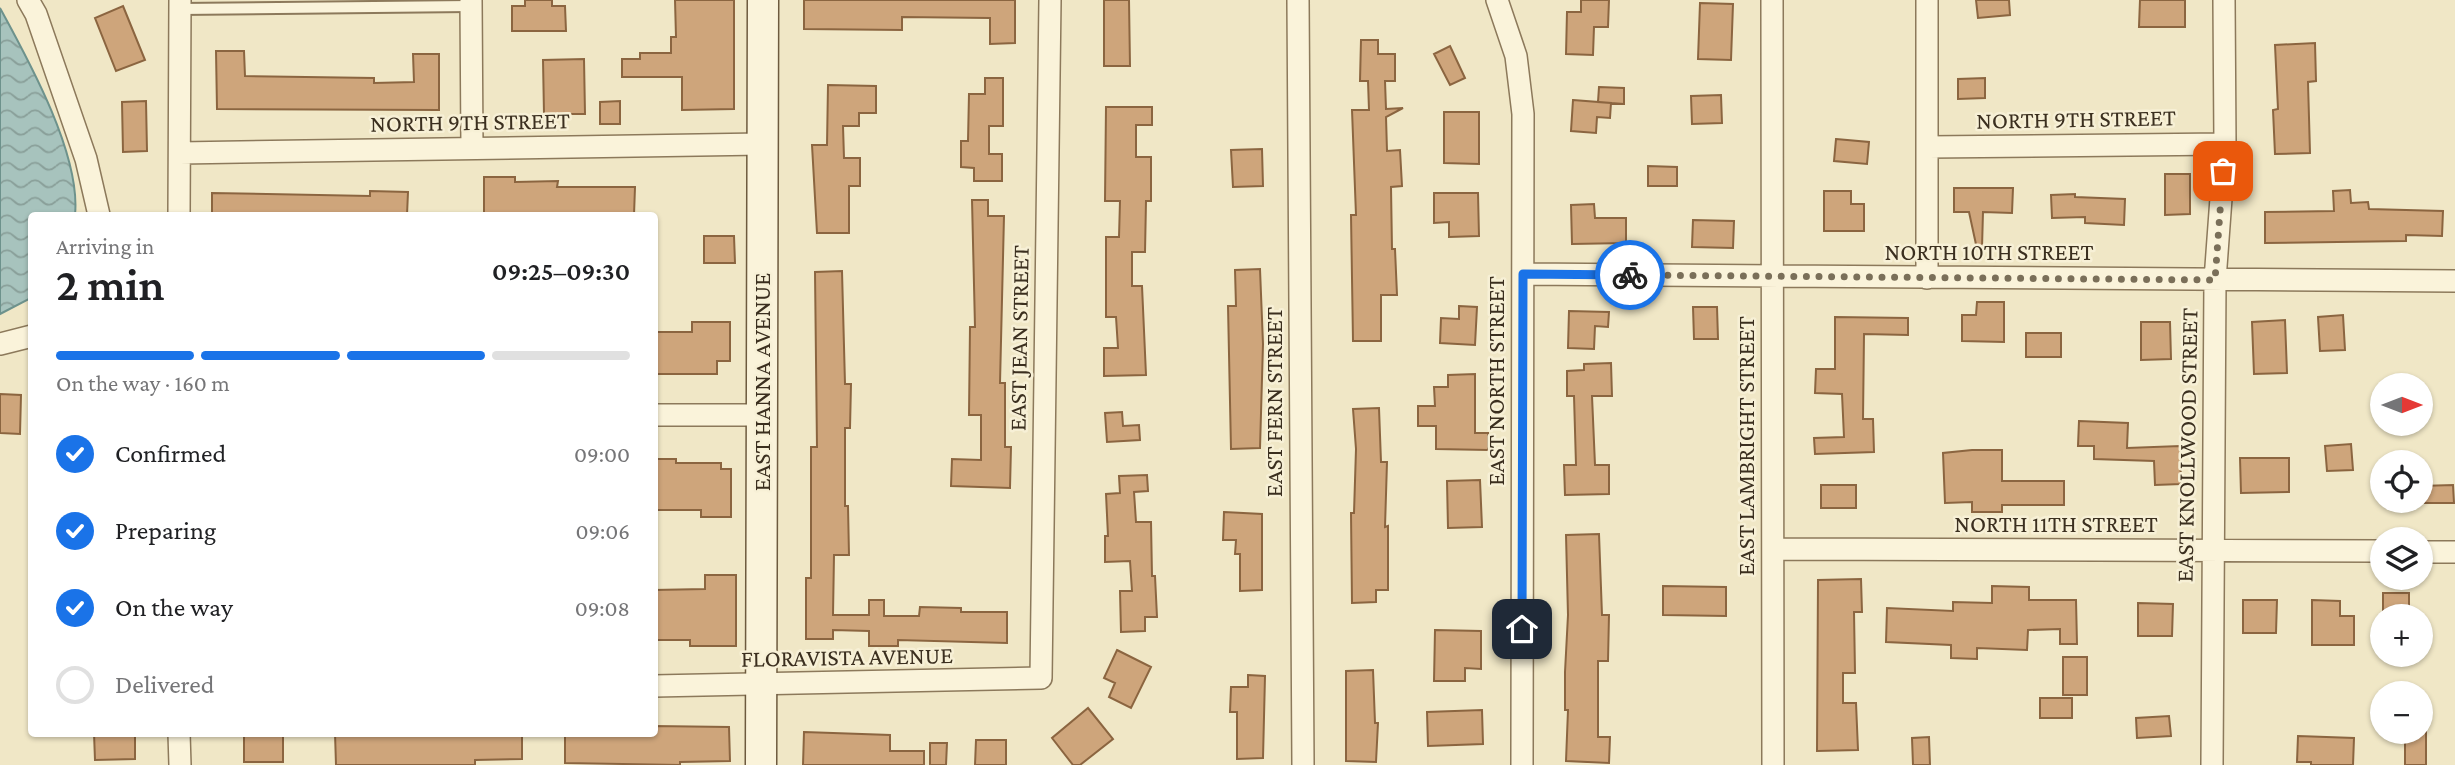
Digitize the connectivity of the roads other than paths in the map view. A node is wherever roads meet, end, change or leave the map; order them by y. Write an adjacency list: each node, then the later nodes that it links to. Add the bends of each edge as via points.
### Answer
1 (28, 0): 17 (street, via 86,159)
2 (763, 0): 12 (street, EAST HANNA AVENUE)
3 (1050, 0): 33 (street, EAST JEAN STREET)
4 (1298, 0): 39 (street, EAST FERN STREET)
5 (1497, 0): 19 (street, EAST NORTH STREET, via 1516,56 1523,114)
6 (1772, 0): 20 (street, EAST LAMBRIGHT STREET)
7 (1927, 0): 14 (street)
8 (2224, 0): 13 (street, EAST KNOLLWOOD STREET)
9 (470, 3): 11 (lane); 15 (street)
10 (180, 4): 11 (lane); 16 (street)
11 (294, 4)
12 (762, 144): 15 (street, NORTH 9TH STREET); 27 (street, EAST HANNA AVENUE)
13 (2225, 144): 14 (street, NORTH 9TH STREET); 22 (street, EAST KNOLLWOOD STREET)
14 (1928, 147): 21 (street)
15 (472, 148): 16 (street, NORTH 9TH STREET)
16 (180, 153): 18 (street)
17 (98, 212)
18 (179, 212)
19 (1523, 274): 20 (street, NORTH 10TH STREET); 40 (street, EAST NORTH STREET)
20 (1772, 277): 21 (street, NORTH 10TH STREET); 28 (street, EAST LAMBRIGHT STREET)
21 (1927, 278): 22 (street, NORTH 10TH STREET)
22 (2215, 280): 23 (street, NORTH 10TH STREET); 29 (street, EAST KNOLLWOOD STREET)
23 (2455, 281)
24 (28, 337): 25 (street)
25 (0, 344)
26 (658, 415): 27 (street)
27 (762, 415): 35 (street, EAST HANNA AVENUE)
28 (1773, 550): 29 (street, NORTH 11TH STREET); 41 (street, EAST LAMBRIGHT STREET)
29 (2212, 551): 30 (street, NORTH 11TH STREET); 42 (street, EAST KNOLLWOOD STREET)
30 (2370, 551)
31 (2433, 551): 32 (street)
32 (2455, 552)
33 (1041, 678): 35 (street, FLORAVISTA AVENUE)
34 (658, 686): 35 (street, FLORAVISTA AVENUE)
35 (761, 686): 38 (street, EAST HANNA AVENUE)
36 (179, 737): 37 (street)
37 (180, 765)
38 (761, 765)
39 (1303, 765)
40 (1522, 765)
41 (1773, 765)
42 (2212, 765)

